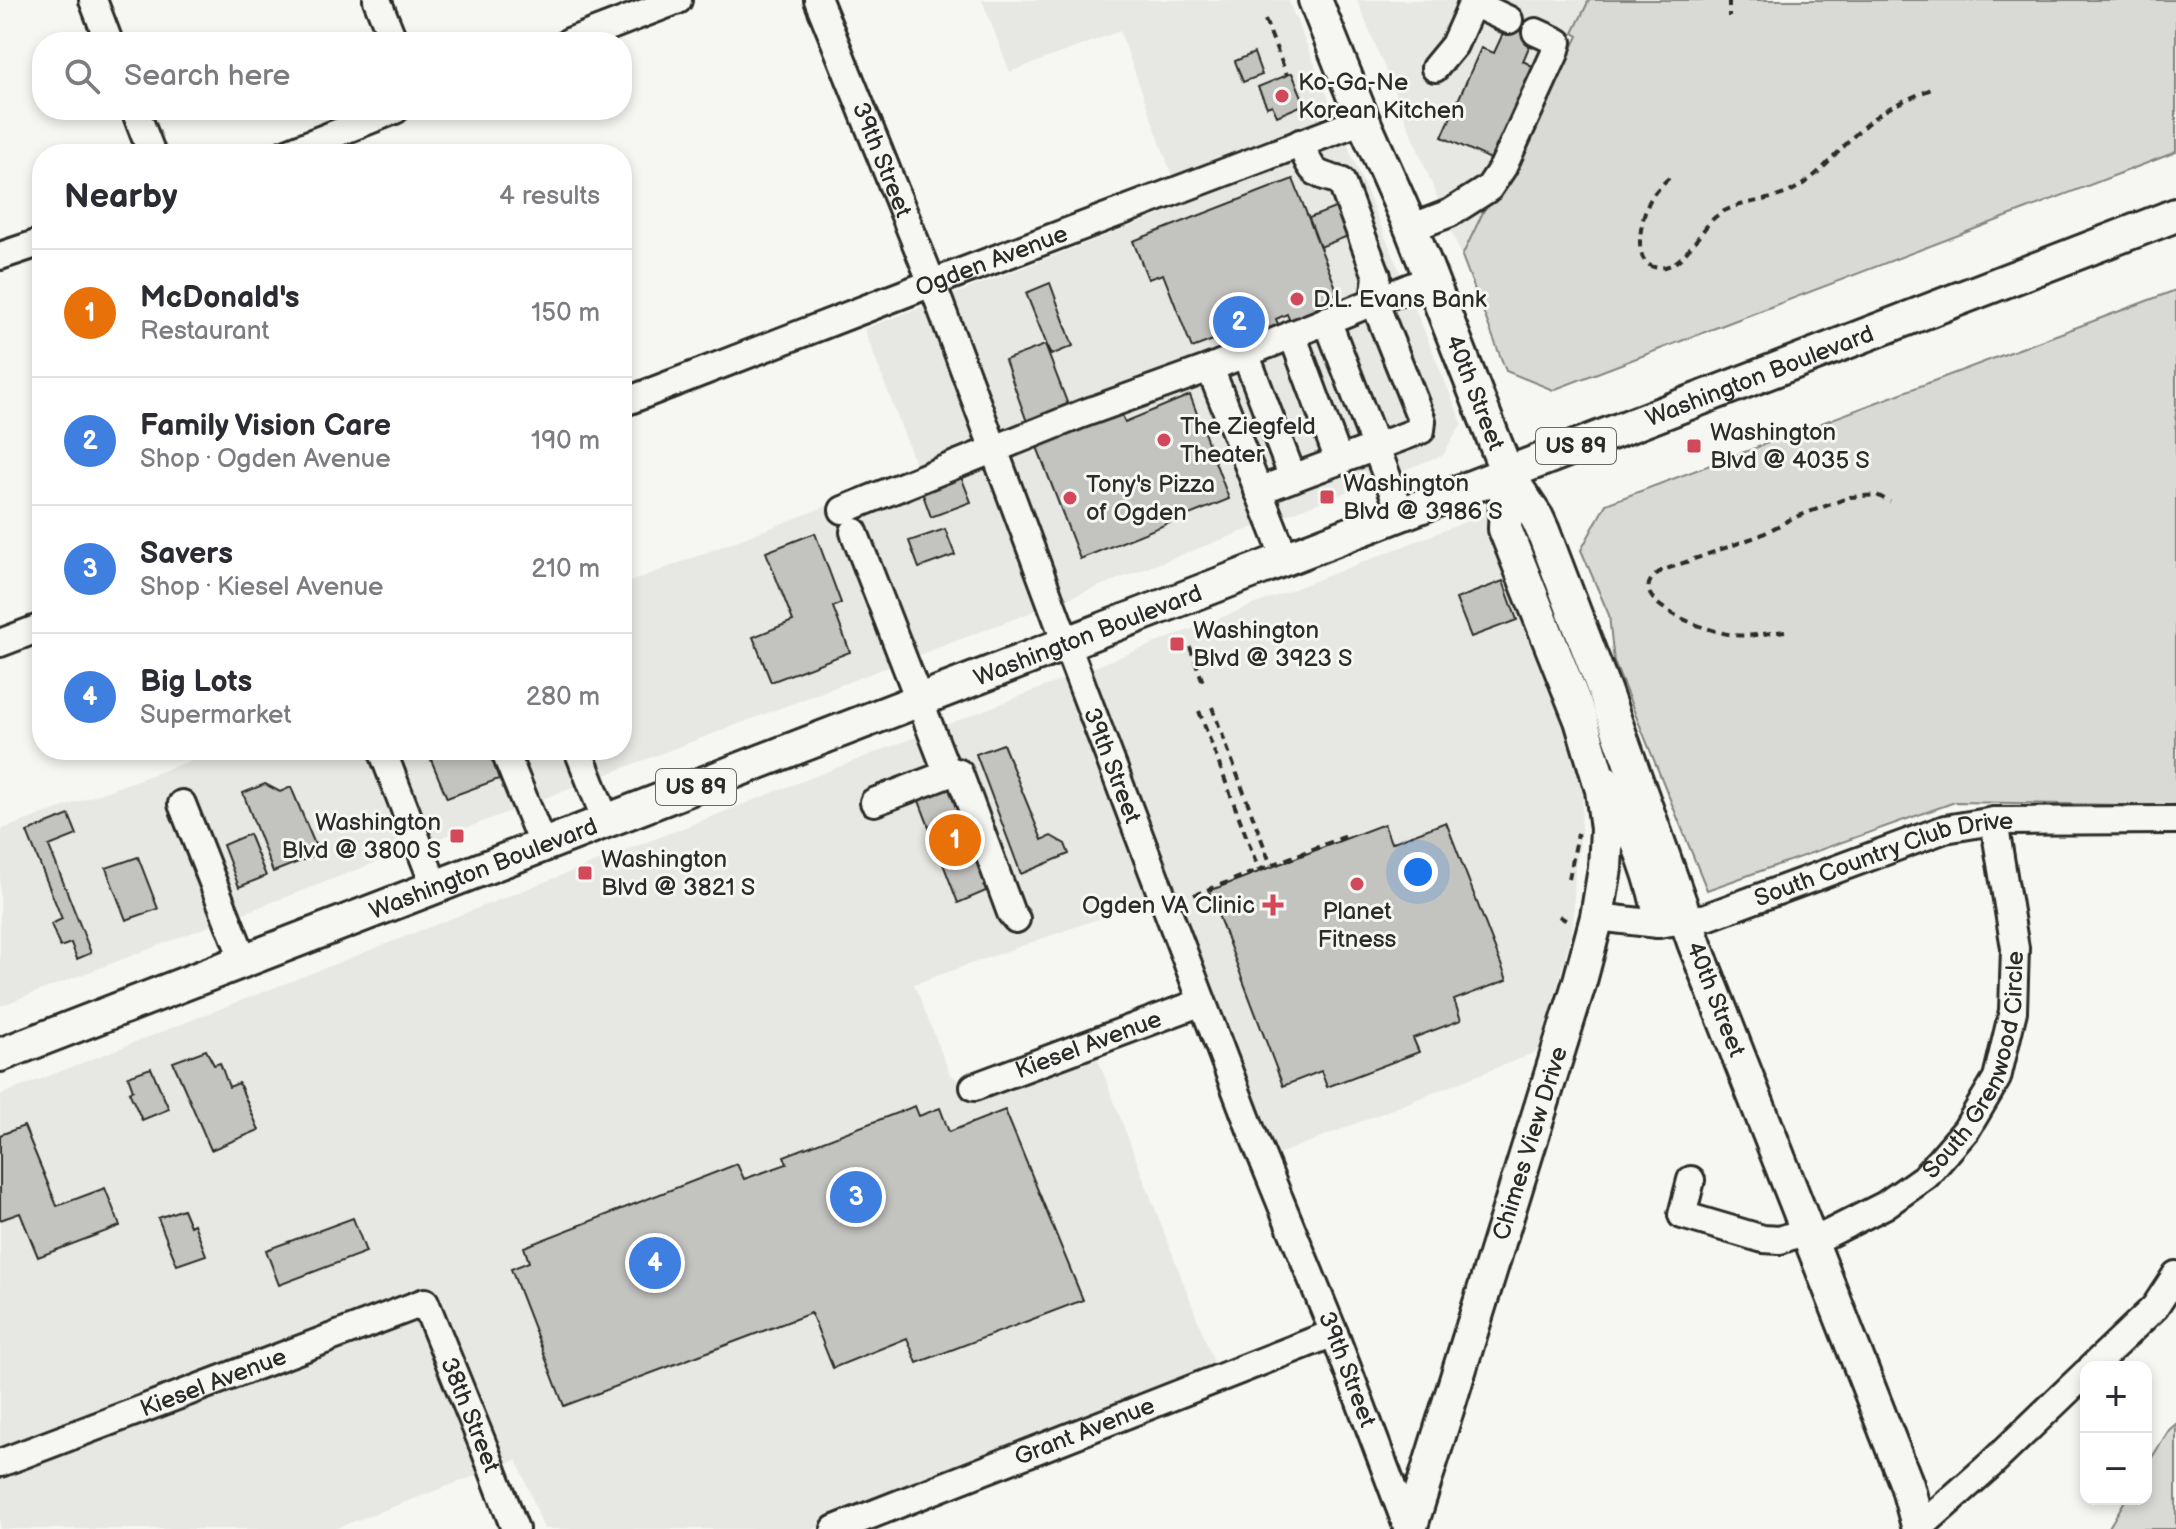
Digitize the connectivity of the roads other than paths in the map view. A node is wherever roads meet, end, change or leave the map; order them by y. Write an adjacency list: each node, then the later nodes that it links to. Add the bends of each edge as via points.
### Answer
1 (93, 0): 8 (street)
2 (377, 0): 9 (street)
3 (818, 0): 24 (street, 39th Street)
4 (1315, 0): 15 (main road, 40th Street)
5 (1473, 1): 7 (street); 12 (street, via 1454,45)
6 (661, 3): 10 (street)
7 (1509, 20)
8 (105, 32)
9 (390, 32)
10 (593, 32)
11 (1536, 32): 20 (street, via 1558,42 1503,167 1489,188 1450,213)
12 (1435, 68)
13 (139, 120): 17 (street)
14 (370, 120): 18 (street)
15 (1363, 120): 16 (street, Ogden Avenue); 20 (main road, 40th Street)
16 (1300, 143): 24 (street, Ogden Avenue); 25 (street, via 1312,171 1341,181 1377,276)
17 (148, 144)
18 (309, 144)
19 (2176, 215): 34 (main road, Washington Boulevard / US 89)
20 (1411, 228): 23 (main road, 40th Street)
21 (32, 245): 22 (street)
22 (0, 256)
23 (1430, 279): 25 (street); 34 (main road, 40th Street)
24 (932, 283): 30 (street, Ogden Avenue); 32 (street, 39th Street)
25 (1374, 301): 26 (street); 31 (street, via 1422,421 1421,430)
26 (1327, 320): 27 (street); 31 (street)
27 (1292, 334): 28 (street); 33 (street)
28 (1245, 353): 29 (street); 35 (street)
29 (1210, 368): 32 (street); 36 (street)
30 (632, 399)
31 (1376, 448): 33 (street); 37 (street)
32 (994, 450): 41 (street, 39th Street); 42 (street, via 848,521)
33 (1339, 461): 35 (street)
34 (1507, 473): 37 (main road, Washington Boulevard / US 89); 43 (main road, 40th Street, via 1505,529); 57 (main road, 40th Street, via 1543,531 1609,704)
35 (1293, 478): 36 (street)
36 (1258, 491): 38 (street)
37 (1401, 513): 38 (main road, Washington Boulevard / US 89)
38 (1285, 558): 41 (main road, Washington Boulevard / US 89)
39 (32, 631): 40 (street)
40 (0, 643)
41 (1066, 643): 42 (main road, Washington Boulevard / US 89); 59 (street, 39th Street)
42 (918, 701): 47 (street, via 946,769); 51 (main road, Washington Boulevard / US 89)
43 (1592, 752): 55 (main road, Chimes View Drive, via 1607,829); 57 (street, 40th Street, via 1622,811 1655,904)
44 (386, 760): 54 (street)
45 (508, 760): 53 (street)
46 (582, 760): 51 (street)
47 (953, 772): 48 (street); 56 (street, via 959,773)
48 (874, 802)
49 (182, 804): 58 (street)
50 (2176, 820): 52 (street, South Country Club Drive)
51 (606, 821): 53 (main road, Washington Boulevard / US 89)
52 (1994, 821): 57 (street, South Country Club Drive, via 1945,829 1707,917); 63 (street, South Grenwood Circle, via 2015,948 2013,1011 1997,1078 1966,1130 1926,1176 1885,1205)
53 (543, 846): 54 (main road, Washington Boulevard / US 89)
54 (435, 887): 58 (main road, Washington Boulevard / US 89)
55 (1597, 917): 57 (street, South Country Club Drive); 72 (main road, Chimes View Drive)
56 (1016, 919)
57 (1672, 922): 63 (main road, 40th Street)
58 (244, 961): 60 (main road, Washington Boulevard / US 89)
59 (1202, 1002): 61 (street, Kiesel Avenue); 66 (street, 39th Street)
60 (0, 1055)
61 (974, 1087)
62 (1691, 1180): 63 (street, South Grenwood Circle, via 1682,1215 1763,1239)
63 (1810, 1236): 73 (main road, 40th Street, via 1907,1485)
64 (2176, 1275): 67 (street, via 2155,1307)
65 (425, 1302): 69 (street, Kiesel Avenue); 70 (street, 38th Street)
66 (1334, 1333): 71 (street, Grant Avenue); 72 (street, 39th Street)
67 (2098, 1361)
68 (2080, 1379): 73 (street)
69 (0, 1463)
70 (515, 1529)
71 (835, 1529)
72 (1409, 1529)
73 (1919, 1529)

